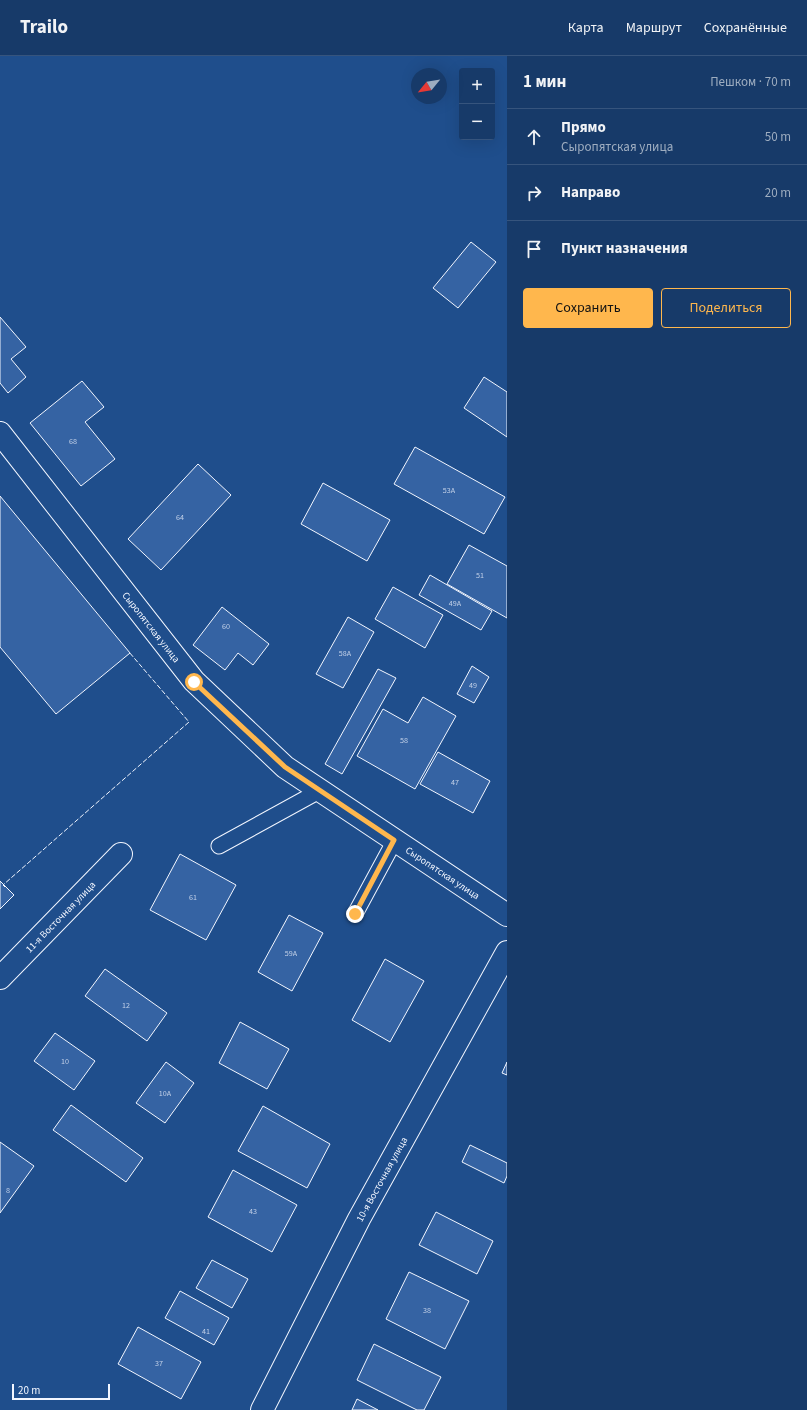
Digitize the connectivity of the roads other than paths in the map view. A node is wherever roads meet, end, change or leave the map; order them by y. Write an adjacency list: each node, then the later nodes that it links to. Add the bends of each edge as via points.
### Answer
1 (0, 433): 2 (street, Сыропятская улица, via 194,682 285,767)
2 (321, 790): 3 (street, Сыропятская улица); 4 (lane)
3 (394, 840): 6 (lane); 7 (street, Сыропятская улица)
4 (219, 846)
5 (121, 854): 9 (street, 11-я Восточная улица)
6 (355, 914)
7 (507, 915)
8 (507, 952): 10 (street, 10-я Восточная улица, via 359,1219)
9 (0, 978)
10 (262, 1410)

